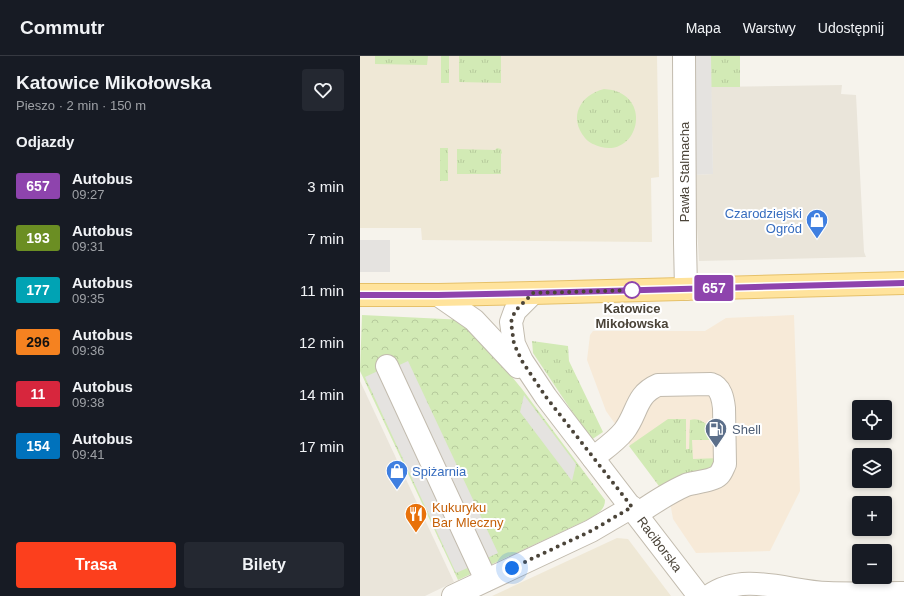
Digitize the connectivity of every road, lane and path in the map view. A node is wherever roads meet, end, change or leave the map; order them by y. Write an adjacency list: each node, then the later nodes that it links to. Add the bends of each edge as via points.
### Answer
1 (684, 56): 3 (street, Pawła Stalmacha)
2 (904, 283): 3 (main road)
3 (686, 289): 4 (main road)
4 (533, 293): 6 (main road); 8 (street, Raciborska, via 515,311 511,322 514,344)
5 (360, 294): 6 (main road)
6 (438, 295): 8 (street, Raciborska, via 474,320)
7 (387, 366): 11 (street)
8 (546, 397): 9 (street, Raciborska)
9 (593, 458): 10 (street, Raciborska); 10 (street, via 617,439 625,430 643,395 658,385 715,385 724,402 725,464 722,471 713,479 695,482)
10 (635, 510): 11 (street); 14 (street, Raciborska)
11 (486, 580): 13 (street)
12 (904, 593): 15 (street, via 827,593 742,584 717,590)
13 (453, 596)
14 (699, 596)
15 (709, 596)

